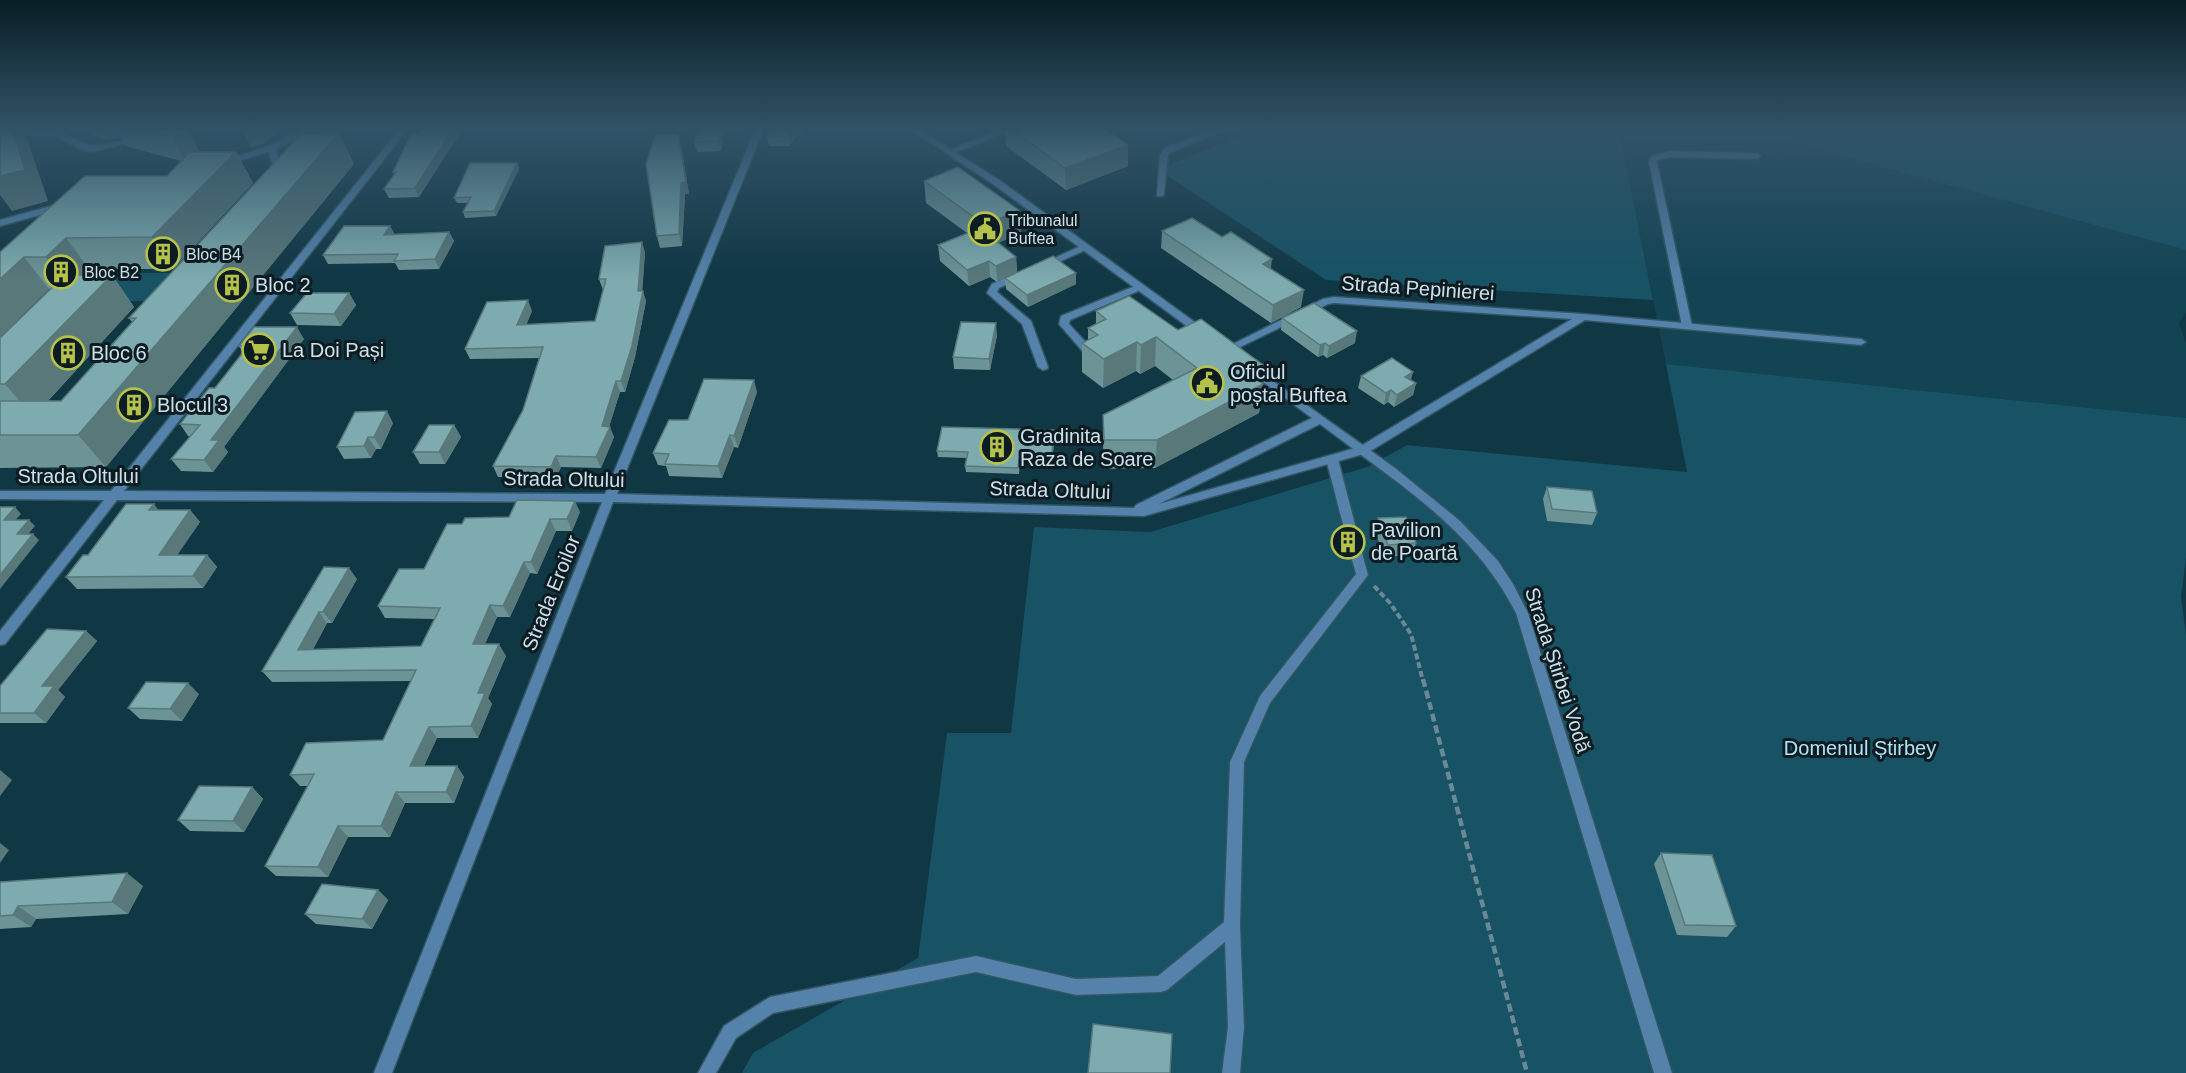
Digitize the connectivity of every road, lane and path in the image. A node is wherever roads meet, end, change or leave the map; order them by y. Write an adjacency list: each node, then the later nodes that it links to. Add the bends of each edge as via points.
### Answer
1 (278, 180): 7 (street)
2 (363, 180): 27 (street)
3 (739, 180): 28 (street, Strada Eroilor)
4 (992, 180): 13 (street, Strada Știrbei Vodă)
5 (1161, 180): 8 (street)
6 (1657, 180): 18 (street)
7 (276, 186)
8 (1160, 194)
9 (72, 203): 10 (street)
10 (61, 207): 11 (street); 12 (street)
11 (46, 221)
12 (0, 224)
13 (1085, 247): 14 (street); 16 (street, Strada Știrbei Vodă)
14 (1036, 268)
15 (1026, 273): 22 (street, via 995,286 992,293 1027,324)
16 (1140, 287): 20 (street, Strada Știrbei Vodă); 21 (street, via 1065,318 1064,324)
17 (1583, 317): 18 (street, Strada Pepinierei); 20 (street, Strada Pepinierei, via 1334,300); 24 (street)
18 (1687, 327): 19 (street, Strada Pepinierei)
19 (1861, 342)
20 (1226, 350): 23 (street, Strada Știrbei Vodă)
21 (1088, 351)
22 (1043, 367)
23 (1320, 419): 24 (street, Strada Știrbei Vodă); 29 (street, Strada Oltului)
24 (1363, 450): 25 (street, Strada Oltului); 39 (street, Strada Știrbei Vodă, via 1455,520 1512,589)
25 (1332, 459): 29 (street, Strada Oltului, via 1155,509); 30 (street)
26 (0, 495): 27 (street, Strada Oltului)
27 (115, 495): 28 (street, Strada Oltului); 33 (street)
28 (609, 498): 29 (street, Strada Oltului); 35 (street, Strada Eroilor)
29 (1127, 512)
30 (1351, 531)
31 (1355, 549): 32 (street)
32 (1362, 575): 34 (street, via 1265,700 1237,762); 38 (path, via 1390,603 1411,634)
33 (0, 640)
34 (1232, 926): 36 (street, via 1161,984 1076,987 976,964 770,1005 730,1032); 37 (street, via 1236,1027)
35 (383, 1073)
36 (707, 1073)
37 (1231, 1073)
38 (1527, 1073)
39 (1663, 1073)

